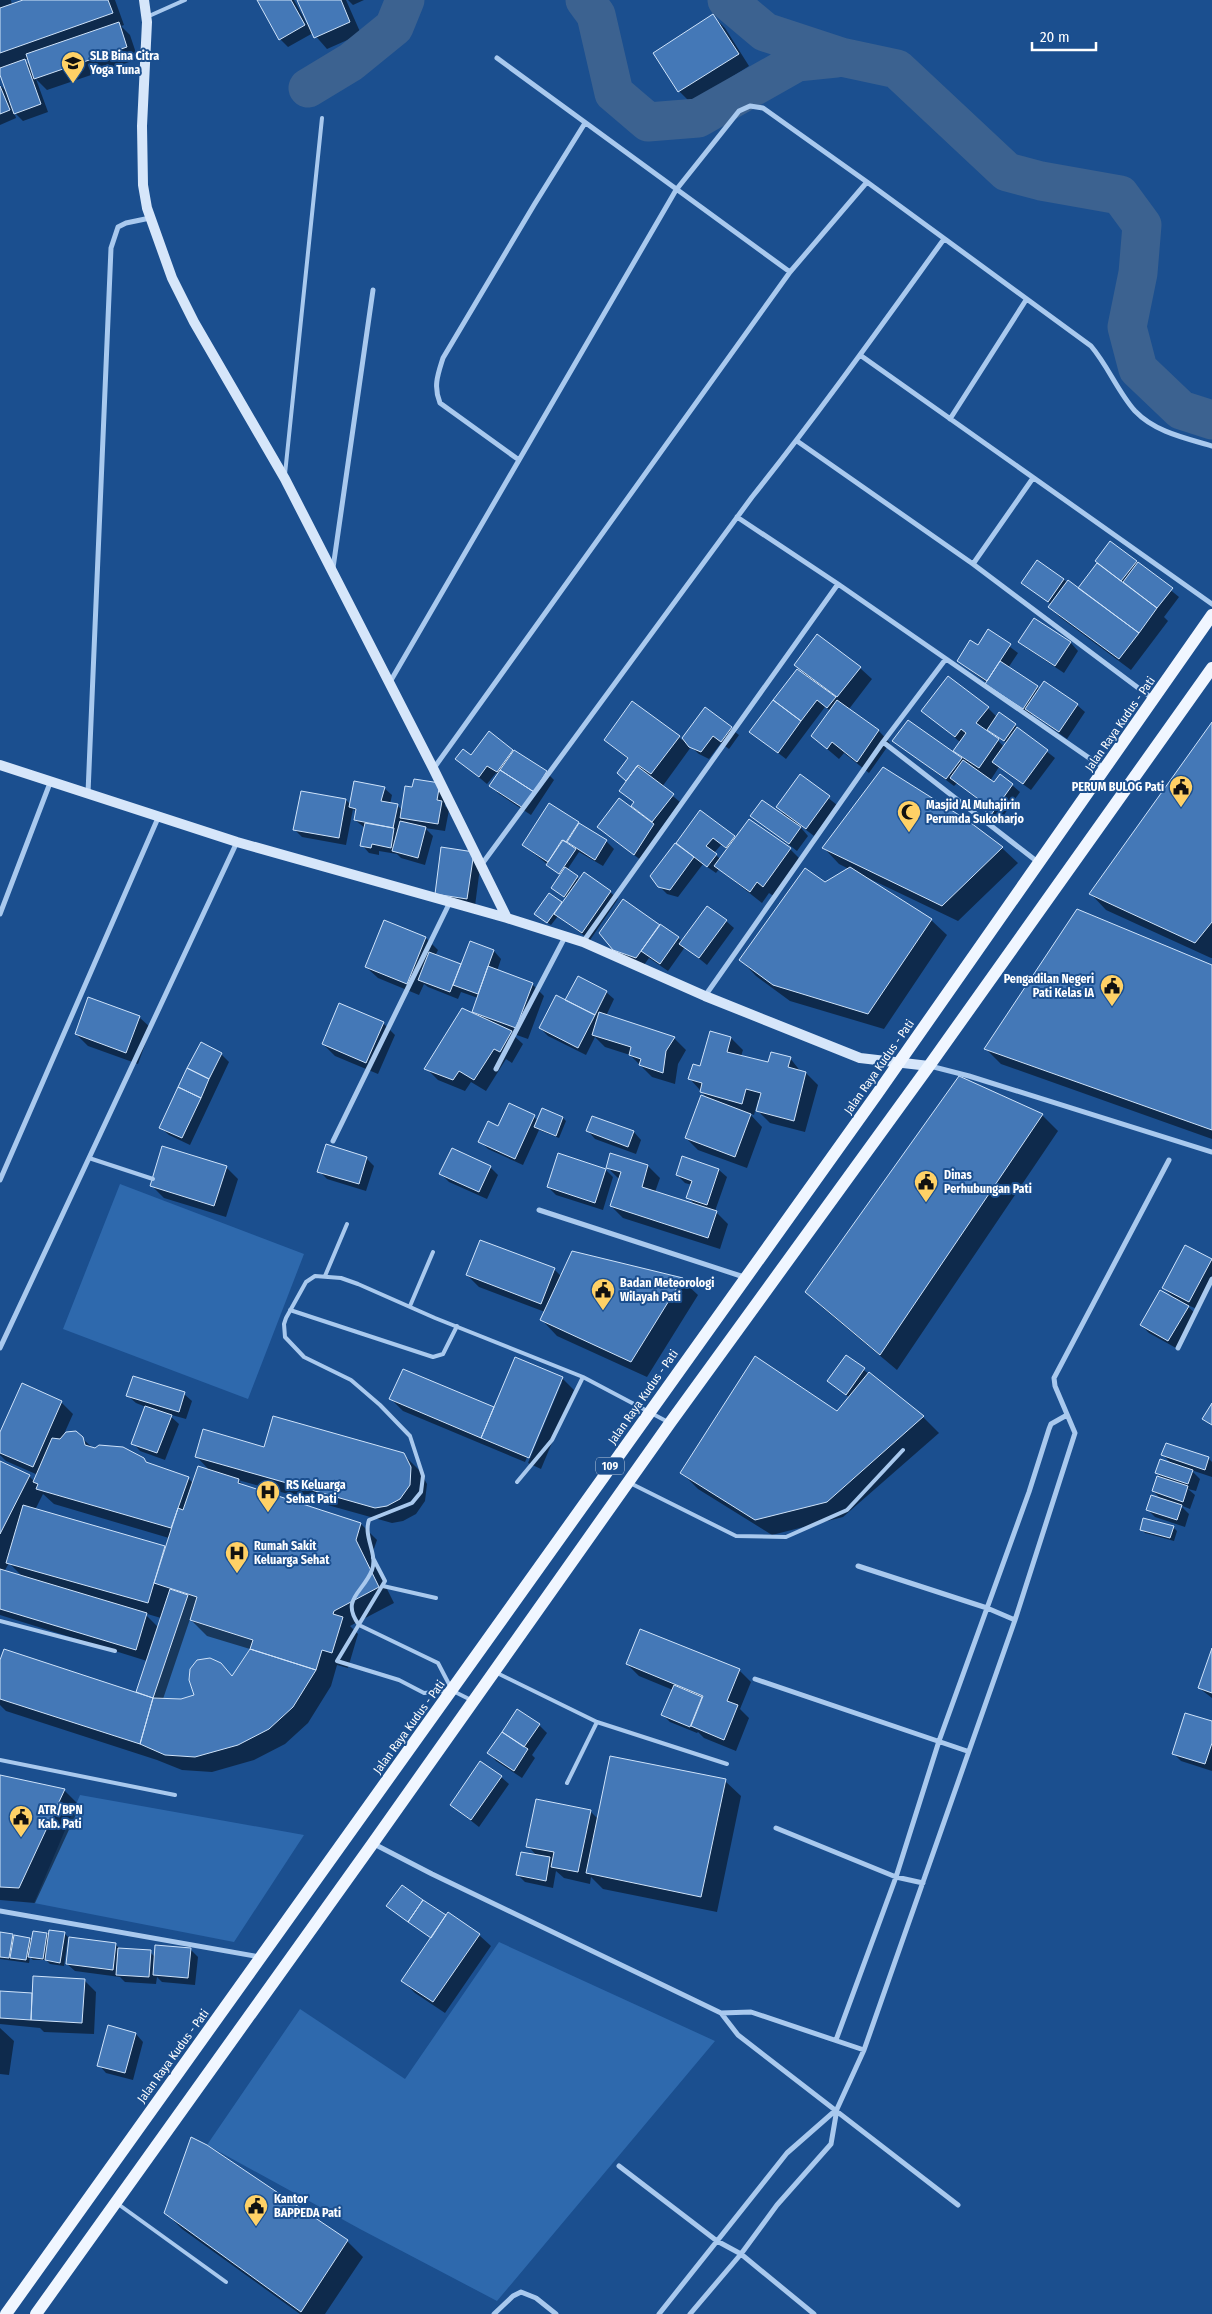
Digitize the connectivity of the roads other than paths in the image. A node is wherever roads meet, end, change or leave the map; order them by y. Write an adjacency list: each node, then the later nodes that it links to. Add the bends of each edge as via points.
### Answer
1 (144, 0): 3 (street)
2 (185, 0): 3 (lane)
3 (147, 20): 9 (street, via 142,126 143,185)
4 (498, 58): 6 (street)
5 (322, 118): 20 (lane)
6 (586, 123): 8 (street); 18 (street, via 443,358 436,379 435,392 440,403)
7 (867, 182): 8 (street, via 763,108 750,106 739,111); 10 (street); 11 (street)
8 (676, 190): 11 (street); 18 (street)
9 (150, 218): 20 (street, via 172,278 194,322); 36 (street, via 118,227 111,248)
10 (944, 239): 13 (street); 14 (street)
11 (790, 272): 33 (street)
12 (373, 290): 23 (street)
13 (1026, 300): 15 (street); 17 (street, via 1091,346 1130,404 1150,423 1166,432)
14 (860, 356): 15 (street); 16 (street)
15 (950, 419): 19 (street)
16 (797, 441): 21 (street); 22 (street)
17 (1212, 446)
18 (519, 460): 29 (street)
19 (1033, 478): 22 (street); 25 (street)
20 (285, 479): 23 (street)
21 (737, 517): 24 (street); 40 (street)
22 (973, 564): 30 (street)
23 (332, 571): 29 (street)
24 (838, 584): 27 (street); 45 (street)
25 (1212, 604)
26 (1212, 615): 30 (main road, Jalan Raya Kudus - Pati / 109)
27 (944, 660): 31 (street); 34 (street)
28 (1212, 668): 48 (main road, 109)
29 (390, 683): 33 (street)
30 (1154, 699): 34 (main road, Jalan Raya Kudus - Pati / 109)
31 (883, 742): 39 (street); 46 (street)
32 (0, 765): 35 (street)
33 (433, 768): 40 (street)
34 (1105, 769): 39 (main road, Jalan Raya Kudus - Pati / 109)
35 (50, 783): 36 (street); 42 (street)
36 (88, 793): 37 (street)
37 (158, 818): 38 (street); 55 (street)
38 (237, 842): 41 (street); 52 (street)
39 (1040, 863): 47 (main road, Jalan Raya Kudus - Pati / 109)
40 (482, 864): 43 (street)
41 (450, 902): 43 (street); 50 (street)
42 (0, 914)
43 (507, 918): 44 (street)
44 (565, 937): 45 (street); 49 (street)
45 (583, 942): 46 (street)
46 (705, 996): 47 (street, via 860,1058)
47 (899, 1062): 48 (street); 60 (main road, Jalan Raya Kudus - Pati / 109)
48 (929, 1066): 51 (street); 70 (main road, 109)
49 (496, 1070)
50 (333, 1141)
51 (1212, 1152)
52 (89, 1158): 54 (lane); 65 (street)
53 (1170, 1160): 69 (street, via 1054,1378)
54 (152, 1179)
55 (0, 1180)
56 (539, 1210): 60 (street)
57 (347, 1224): 59 (lane)
58 (433, 1252): 62 (lane)
59 (325, 1276): 62 (lane, via 341,1278); 63 (lane, via 315,1276 306,1282)
60 (745, 1277): 68 (main road, Jalan Raya Kudus - Pati / 109)
61 (1212, 1279): 66 (street)
62 (410, 1306): 64 (lane)
63 (290, 1310): 64 (lane, via 433,1357 443,1354); 74 (lane, via 284,1324 288,1342 304,1357 351,1380 410,1436 423,1476 421,1492 412,1503 369,1520 366,1528)
64 (457, 1326): 67 (lane)
65 (0, 1348)
66 (1178, 1348)
67 (583, 1377): 68 (lane); 72 (lane, via 552,1440)
68 (649, 1411): 70 (lane); 85 (main road, Jalan Raya Kudus - Pati / 109)
69 (1067, 1415): 78 (street, via 1051,1424); 79 (street, via 1075,1433)
70 (670, 1423): 73 (main road, 109)
71 (903, 1450): 73 (lane, via 847,1510 786,1537 736,1536)
72 (517, 1482)
73 (628, 1482): 83 (main road, 109)
74 (373, 1558): 76 (lane, via 384,1575); 81 (lane, via 372,1569 351,1607)
75 (858, 1566): 78 (street)
76 (383, 1586): 77 (lane); 81 (lane)
77 (436, 1598)
78 (987, 1608): 79 (street); 88 (street)
79 (1015, 1620): 89 (street)
80 (0, 1621): 82 (lane)
81 (359, 1625): 85 (lane, via 438,1663); 85 (lane, via 337,1661 399,1680 424,1693)
82 (115, 1651)
83 (493, 1671): 86 (main road, 109); 87 (lane)
84 (755, 1679): 88 (street)
85 (452, 1690): 86 (lane); 99 (main road, Jalan Raya Kudus - Pati / 109)
86 (472, 1701): 95 (main road, 109)
87 (597, 1722): 91 (lane); 92 (lane)
88 (939, 1740): 89 (street); 96 (street)
89 (967, 1751): 97 (street)
90 (0, 1760): 93 (lane)
91 (727, 1764)
92 (566, 1782)
93 (175, 1794)
94 (776, 1828): 96 (street)
95 (373, 1844): 100 (street); 105 (main road, 109)
96 (896, 1877): 97 (street); 101 (street)
97 (923, 1883): 102 (street)
98 (0, 1910): 99 (street)
99 (260, 1957): 110 (main road, Jalan Raya Kudus - Pati / 109)
100 (721, 2012): 101 (street, via 751,2012); 103 (street, via 738,2035)
101 (836, 2040): 102 (street)
102 (864, 2050): 103 (street)
103 (837, 2109): 106 (street); 107 (street, via 788,2153); 108 (street, via 831,2144 777,2205)
104 (619, 2166): 107 (street)
105 (116, 2202): 109 (lane); 111 (main road, 109)
106 (958, 2205)
107 (717, 2242): 108 (street); 114 (street)
108 (740, 2254): 115 (street); 116 (street)
109 (226, 2282)
110 (6, 2314)
111 (36, 2314)
112 (494, 2314): 113 (street, via 512,2296 521,2292 536,2298)
113 (556, 2314)
114 (659, 2314)
115 (690, 2314)
116 (814, 2314)

